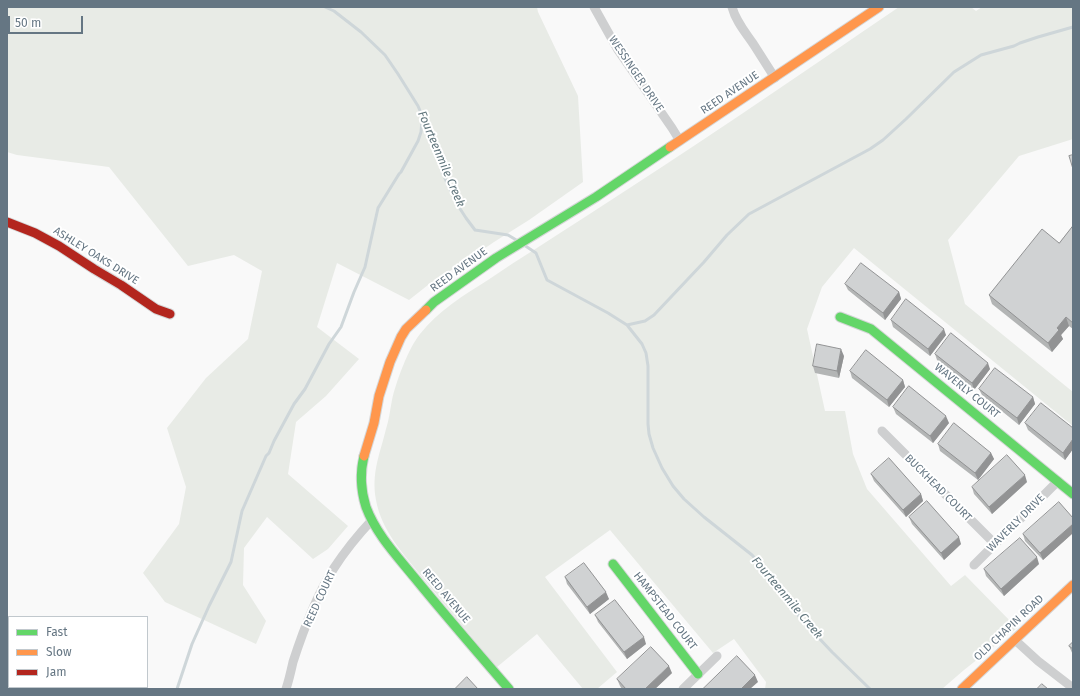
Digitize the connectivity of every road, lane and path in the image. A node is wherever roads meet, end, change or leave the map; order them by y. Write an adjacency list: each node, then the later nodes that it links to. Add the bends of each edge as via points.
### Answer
1 (594, 7): 5 (street, WESSINGER DRIVE, via 618,50)
2 (732, 7): 4 (street, via 741,28)
3 (879, 7): 4 (street, REED AVENUE)
4 (775, 78): 5 (street, REED AVENUE)
5 (680, 141): 12 (street, REED AVENUE, via 596,197 496,258 434,302 406,330 383,382 362,464 363,494)
6 (7, 222): 7 (street, ASHLEY OAKS DRIVE, via 59,246 156,309)
7 (170, 314)
8 (840, 316): 10 (street, WAVERLY COURT, via 871,329)
9 (882, 431): 13 (street, BUCKHEAD COURT)
10 (1058, 481): 11 (street, WAVERLY COURT); 13 (street, WAVERLY DRIVE)
11 (1073, 494)
12 (372, 520): 21 (street, REED COURT, via 341,557 320,594 293,662); 22 (street, REED AVENUE, via 388,545)
13 (995, 544): 15 (street, WAVERLY DRIVE)
14 (613, 564): 19 (street, HAMPSTEAD COURT)
15 (974, 565)
16 (1073, 585): 17 (street, OLD CHAPIN ROAD)
17 (1015, 640): 20 (street); 24 (street, OLD CHAPIN ROAD)
18 (717, 656): 19 (street)
19 (698, 674): 23 (street)
20 (1073, 688)
21 (286, 689)
22 (508, 689)
23 (683, 689)
24 (962, 689)

